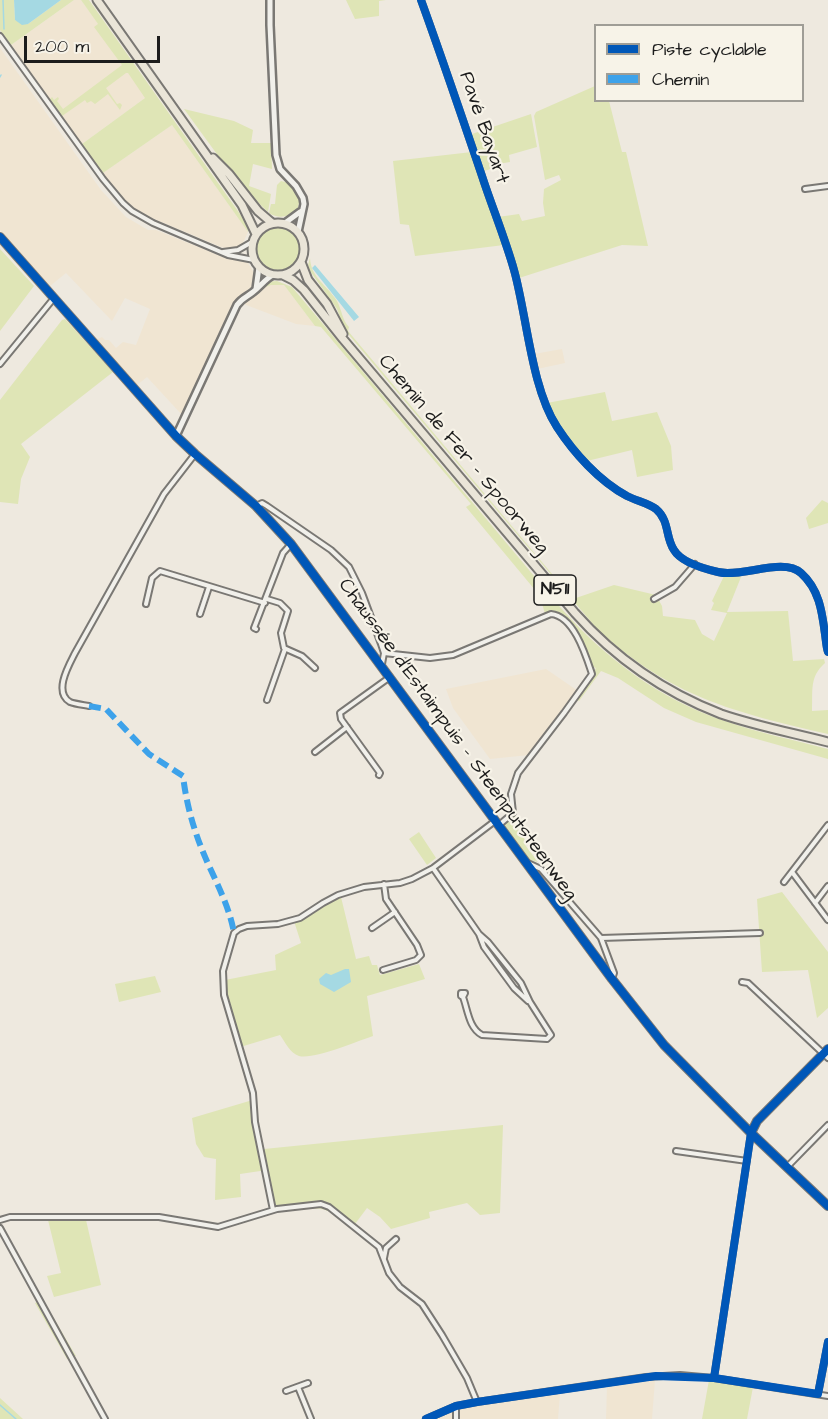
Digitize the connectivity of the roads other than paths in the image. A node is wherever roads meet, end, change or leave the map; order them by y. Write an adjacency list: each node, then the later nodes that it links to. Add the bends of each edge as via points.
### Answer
1 (97, 0): 5 (highway)
2 (270, 0): 8 (main road, via 276,155 280,169 301,192)
3 (421, 0): 29 (street, Pavé Bayart, via 513,266 537,376 556,426 599,475 654,508 667,524 673,549)
4 (0, 36): 15 (street, via 123,203 153,223)
5 (202, 148): 9 (highway); 12 (highway, via 246,211)
6 (828, 186): 7 (street)
7 (805, 189)
8 (301, 211): 10 (main road); 11 (main road)
9 (272, 223): 10 (highway); 12 (highway)
10 (285, 223): 11 (highway)
11 (298, 232): 17 (highway, Chemin de Fer - Spoorweg / N511, via 304,247)
12 (256, 234): 14 (highway)
13 (0, 237): 22 (main road, Chaussée d'Estaimpuis - Steenputsteenweg)
14 (252, 242): 15 (street); 16 (highway)
15 (224, 252): 16 (street)
16 (254, 260): 18 (highway)
17 (301, 262): 20 (highway); 23 (highway, Chemin de Fer - Spoorweg / N511, via 308,280 327,304)
18 (259, 267): 19 (highway); 21 (main road)
19 (273, 275): 20 (highway); 21 (main road)
20 (283, 275): 23 (highway, Chemin de Fer - Spoorweg / N511, via 303,290)
21 (256, 289): 25 (main road, via 237,305)
22 (54, 298): 24 (street); 25 (main road, Chaussée d'Estaimpuis - Steenputsteenweg)
23 (349, 344): 45 (highway, Chemin de Fer - Spoorweg / N511, via 575,613 615,654 661,686 706,707)
24 (0, 364)
25 (176, 436): 26 (main road, Chaussée d'Estaimpuis - Steenputsteenweg)
26 (195, 454): 27 (main road, Chaussée d'Estaimpuis - Steenputsteenweg); 43 (street, via 164,494 65,673 67,698)
27 (256, 506): 28 (main road, Chaussée d'Estaimpuis - Steenputsteenweg); 38 (street, via 267,506 332,550 349,567)
28 (291, 544): 32 (street, via 283,553); 39 (main road, Chaussée d'Estaimpuis - Steenputsteenweg)
29 (694, 564): 31 (street, via 675,587); 37 (street, via 735,574 795,568 807,578 819,598)
30 (209, 587): 32 (street); 33 (street, via 160,571 152,578); 34 (street)
31 (654, 599)
32 (266, 601): 35 (street); 36 (street, via 280,603 288,611 281,633)
33 (146, 604)
34 (200, 614)
35 (256, 629)
36 (285, 649): 40 (street, via 302,656); 42 (street)
37 (828, 652)
38 (384, 653): 39 (street); 48 (street, via 430,658 453,655 555,614 578,639 592,674 518,773 511,794 513,813)
39 (381, 664): 41 (main road, Chaussée d'Estaimpuis - Steenputsteenweg)
40 (315, 668)
41 (390, 677): 44 (street, via 340,713); 48 (main road, Chaussée d'Estaimpuis - Steenputsteenweg)
42 (267, 700)
43 (89, 706)
44 (347, 727): 46 (street); 47 (street)
45 (828, 742)
46 (315, 752)
47 (379, 775)
48 (497, 823): 50 (main road, Chaussée d'Estaimpuis - Steenputsteenweg); 51 (street)
49 (828, 825): 52 (street)
50 (526, 862): 62 (street, via 541,869); 64 (main road, Chaussée d'Estaimpuis - Steenputsteenweg)
51 (433, 868): 54 (street, via 400,883); 61 (street)
52 (792, 872): 53 (street); 56 (street)
53 (784, 882)
54 (384, 884): 57 (street, via 386,899); 76 (street, via 338,895 300,918 239,928 231,940 224,971 224,995 253,1093)
55 (828, 886): 56 (street)
56 (815, 903): 58 (street)
57 (395, 912): 59 (street); 63 (street, via 421,955)
58 (828, 920)
59 (372, 928)
60 (760, 933): 62 (street)
61 (479, 934): 67 (street, via 520,983); 67 (street, via 514,988)
62 (601, 938): 64 (street, via 614,973)
63 (383, 970)
64 (612, 979): 71 (main road, Chaussée d'Estaimpuis - Steenputsteenweg, via 664,1046)
65 (742, 982): 69 (street, via 748,983)
66 (463, 997): 67 (street, via 472,1025 482,1035 547,1039 551,1035)
67 (530, 1002)
68 (828, 1048): 69 (main road)
69 (825, 1056): 71 (main road, via 757,1121)
70 (828, 1125): 74 (street)
71 (751, 1133): 73 (street); 74 (main road, Chaussée d'Estaimpuis - Steenputsteenweg)
72 (676, 1151): 73 (street)
73 (747, 1161): 82 (street)
74 (788, 1166): 75 (main road, Chaussée d'Estaimpuis - Steenputsteenweg)
75 (828, 1206)
76 (273, 1210): 77 (street, via 218,1227 159,1217); 80 (street, via 321,1204 329,1207 374,1241)
77 (0, 1220)
78 (0, 1228): 90 (street)
79 (396, 1239): 80 (street, via 386,1248)
80 (384, 1258): 88 (street, via 389,1274 422,1304 437,1327)
81 (828, 1342): 86 (street)
82 (714, 1378): 86 (street); 88 (street, via 646,1377)
83 (308, 1383): 84 (street)
84 (298, 1387): 85 (street); 91 (street)
85 (286, 1391)
86 (818, 1394): 87 (street)
87 (828, 1396)
88 (477, 1402): 89 (street)
89 (456, 1406): 92 (street); 93 (street)
90 (105, 1419)
91 (311, 1419)
92 (426, 1419)
93 (456, 1419)

